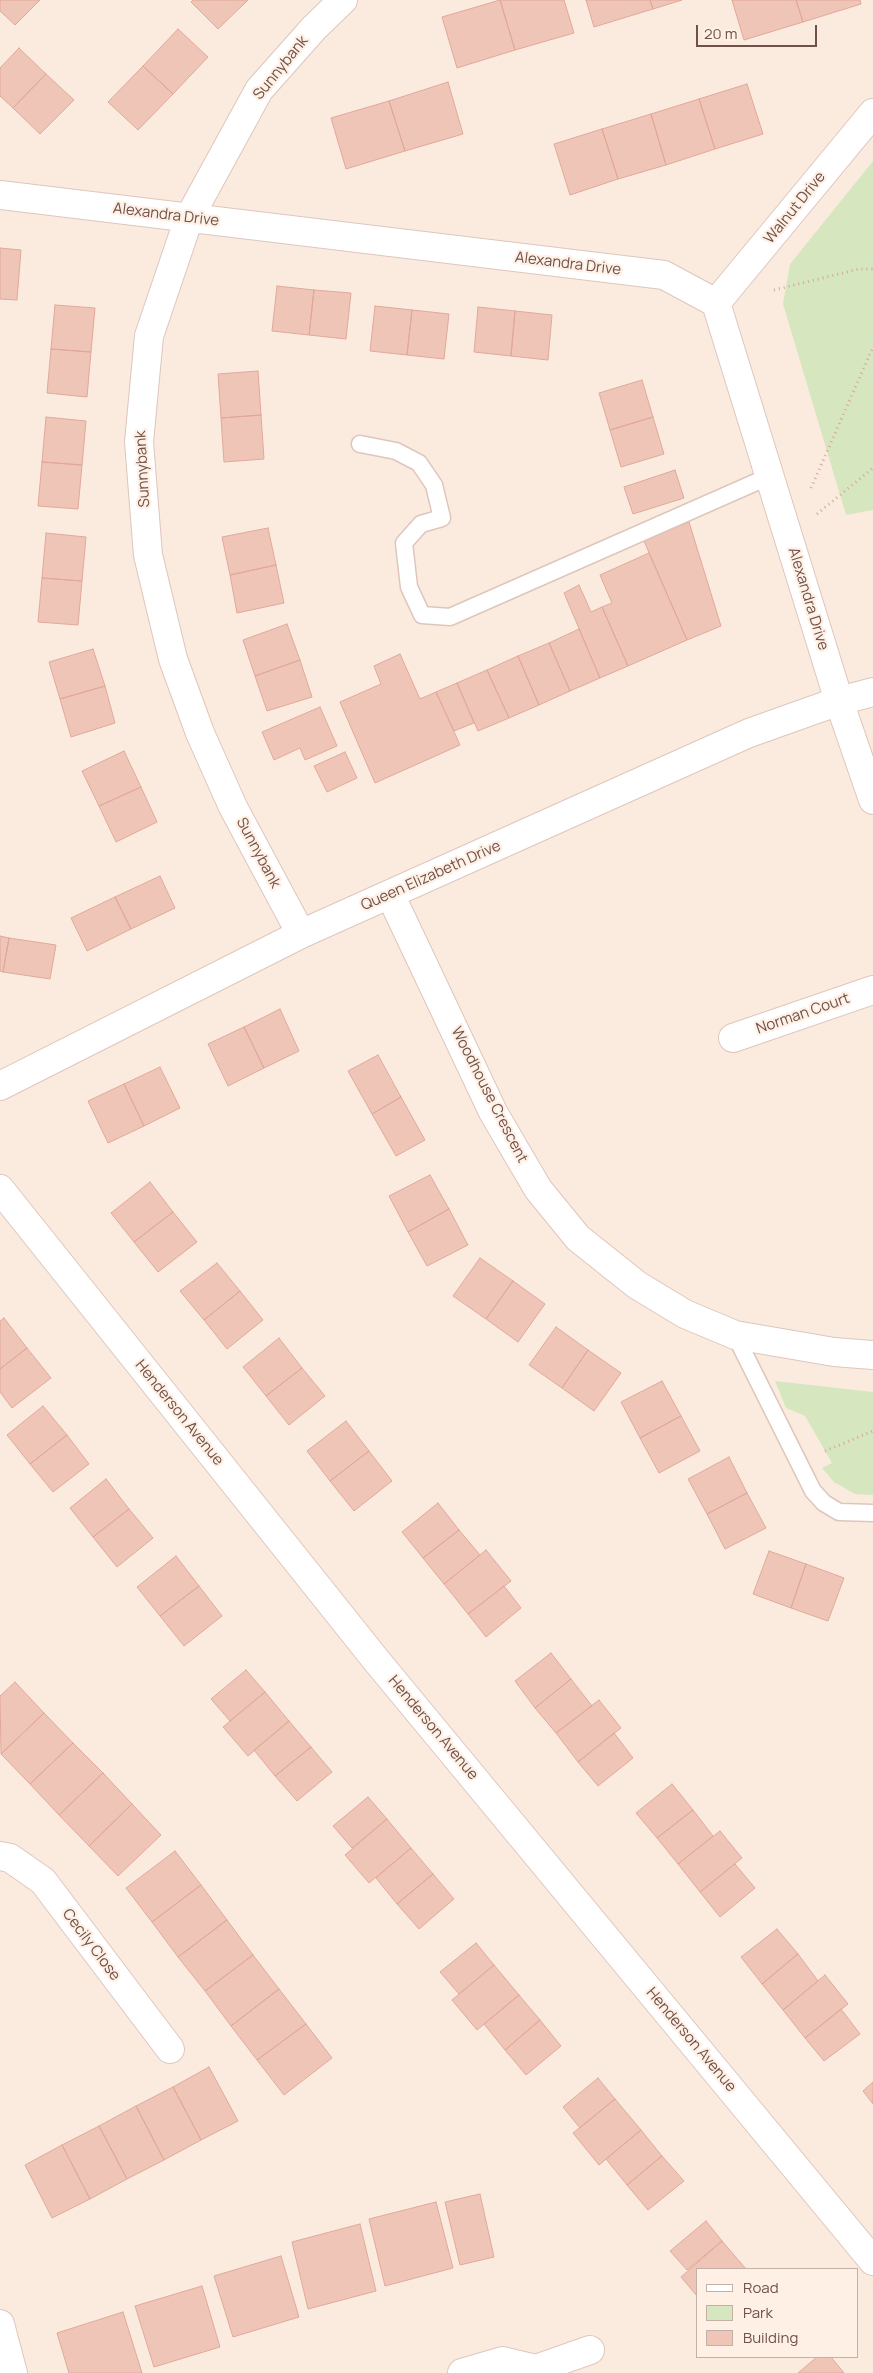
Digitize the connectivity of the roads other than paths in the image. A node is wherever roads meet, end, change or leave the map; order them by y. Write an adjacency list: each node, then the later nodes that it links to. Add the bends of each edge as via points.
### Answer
1 (343, 0): 4 (street, Sunnybank, via 259,90)
2 (873, 112): 5 (street, Walnut Drive)
3 (0, 195): 4 (street, Alexandra Drive)
4 (189, 218): 5 (street, Alexandra Drive, via 664,275); 12 (street, Sunnybank, via 149,336 139,442 148,555 173,659 200,733 233,807)
5 (716, 303): 7 (street, Alexandra Drive)
6 (360, 444): 7 (lane, via 396,451 419,463 434,485 442,518 421,524 404,543 408,587 422,615 450,617)
7 (770, 476): 9 (street, Alexandra Drive)
8 (873, 692): 9 (street, Queen Elizabeth Drive)
9 (840, 701): 10 (street); 11 (street, Queen Elizabeth Drive, via 749,733)
10 (873, 800)
11 (390, 894): 12 (street, Queen Elizabeth Drive); 17 (street, Woodhouse Crescent, via 493,1112 538,1189 578,1238 637,1285 684,1314)
12 (301, 934): 15 (street, Queen Elizabeth Drive)
13 (873, 990): 14 (street, Norman Court)
14 (733, 1038)
15 (0, 1086)
16 (0, 1189): 22 (street, Henderson Avenue, via 376,1660)
17 (735, 1335): 18 (street, Woodhouse Crescent, via 834,1352); 19 (lane, via 813,1491 839,1512)
18 (873, 1355)
19 (873, 1513)
20 (0, 1856): 21 (street, Cecily Close, via 10,1858 43,1881)
21 (170, 2049)
22 (873, 2261)
23 (0, 2324): 25 (street)
24 (590, 2350): 26 (street, via 536,2369 503,2360)
25 (13, 2373)
26 (462, 2373)

